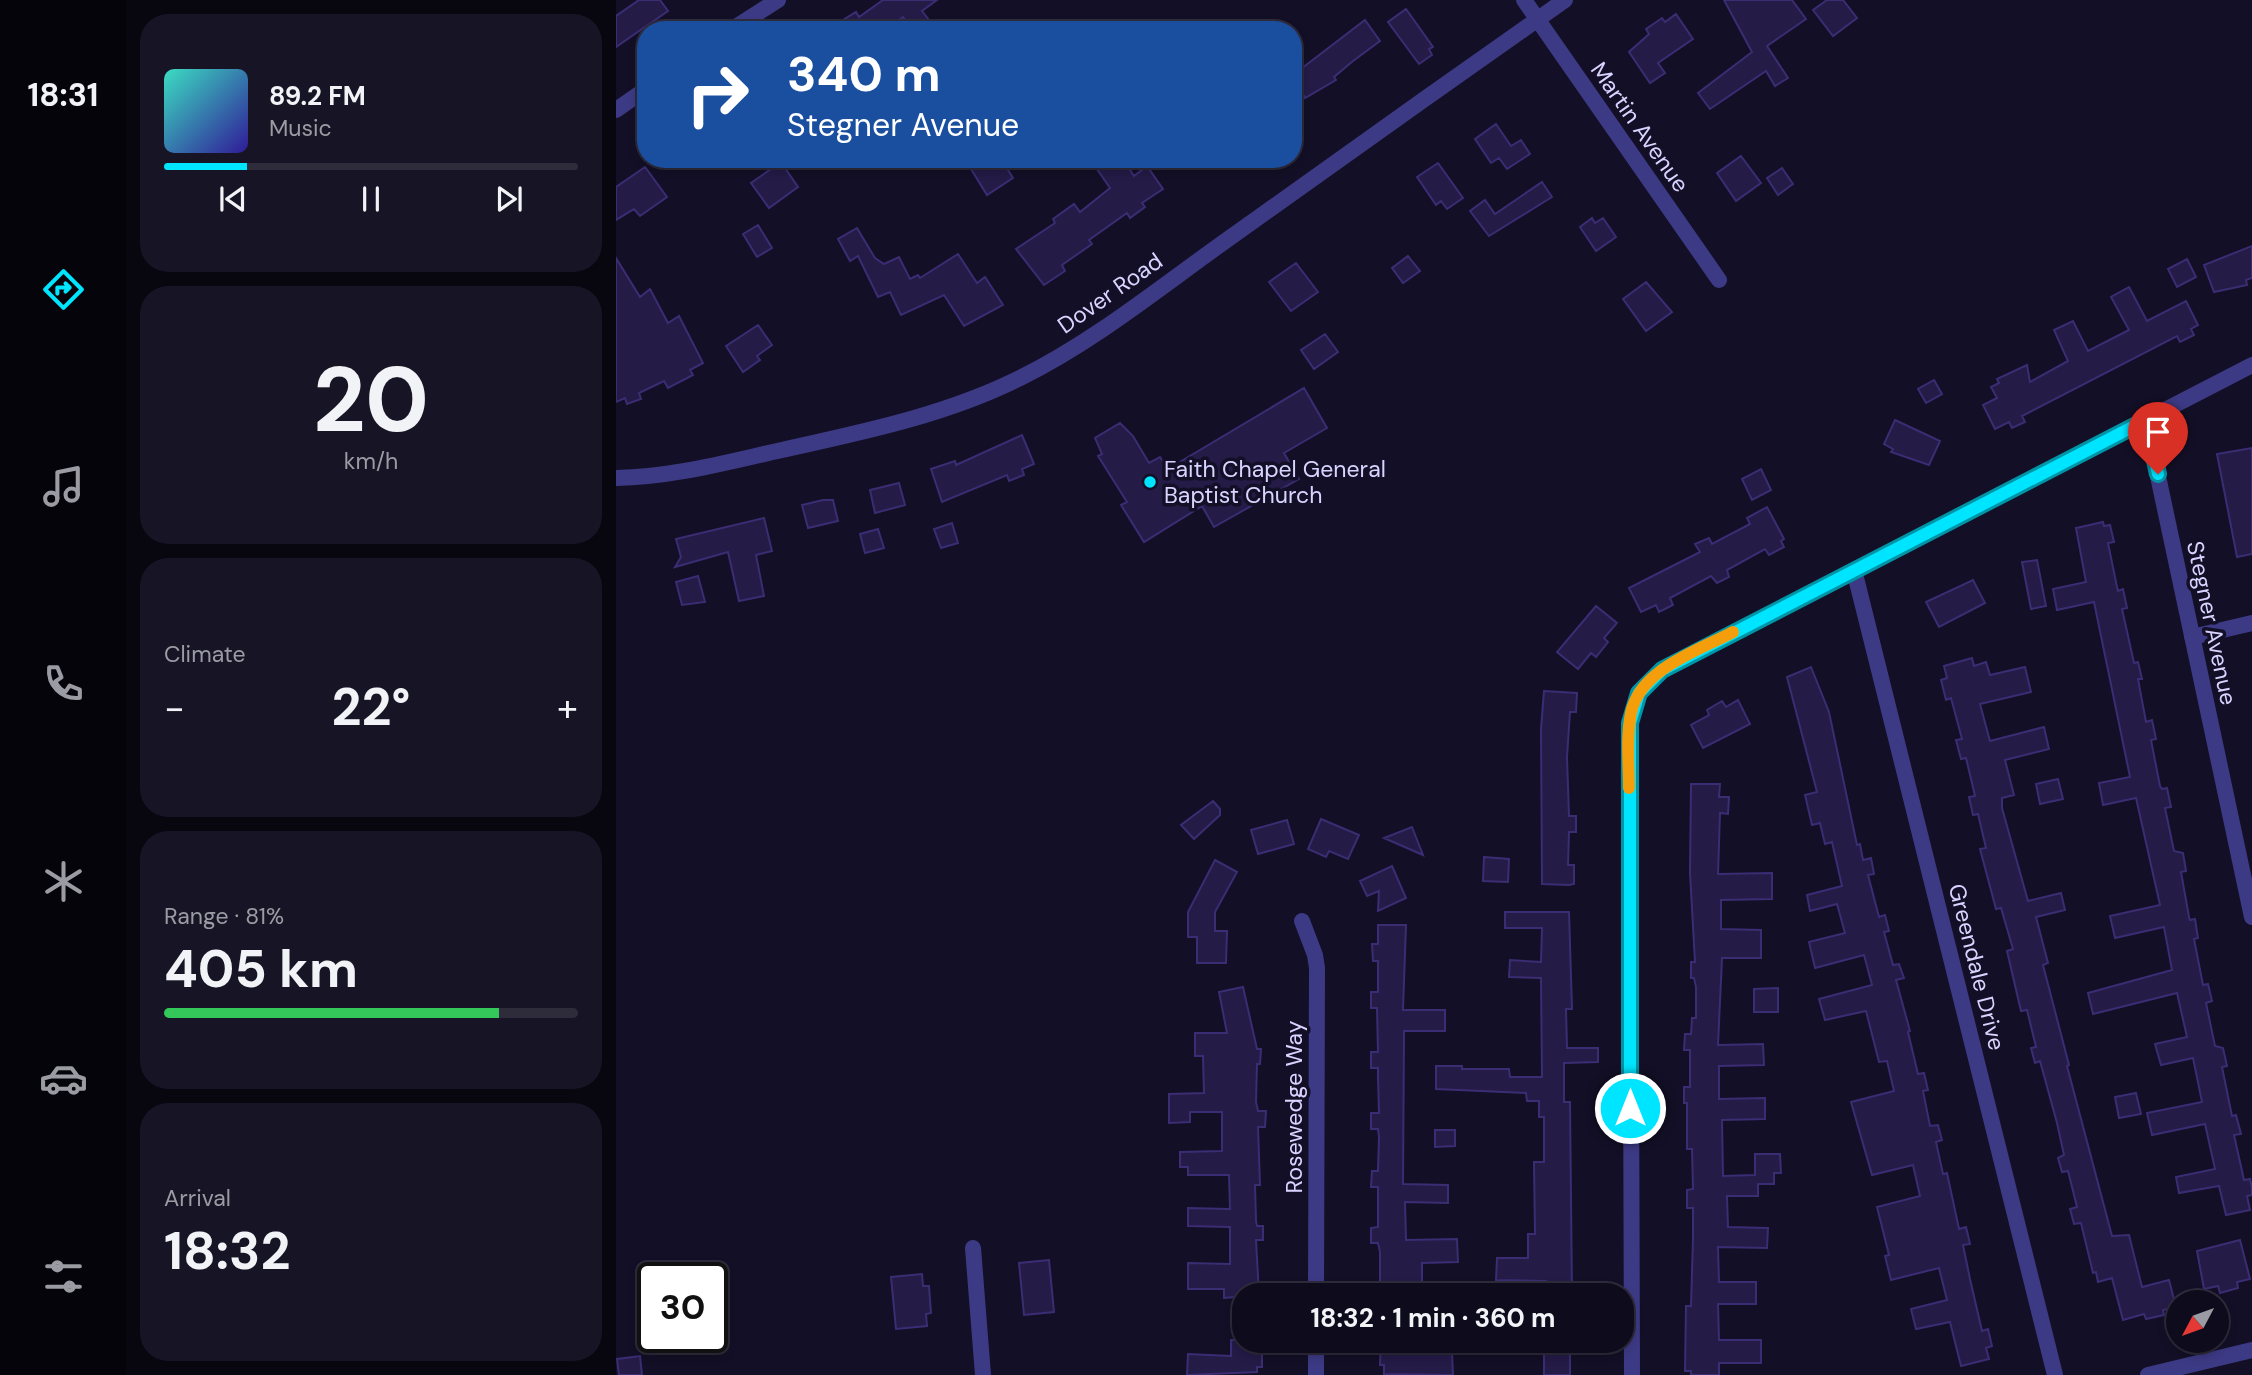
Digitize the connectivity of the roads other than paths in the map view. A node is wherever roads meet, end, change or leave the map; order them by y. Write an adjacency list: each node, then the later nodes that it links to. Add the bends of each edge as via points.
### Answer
1 (778, 0): 5 (street)
2 (1524, 0): 4 (street, Martin Avenue)
3 (1565, 0): 4 (street, Dover Road)
4 (1538, 19): 8 (street, Martin Avenue); 11 (street, Dover Road, via 1152,293 1021,378 940,411 843,436 693,470)
5 (745, 21)
6 (637, 95): 7 (street)
7 (616, 110)
8 (1719, 281)
9 (2252, 365): 10 (street)
10 (2146, 420): 12 (street); 14 (street, Stegner Avenue)
11 (616, 478)
12 (1854, 570): 23 (street, via 1662,670 1639,693 1631,712); 24 (street, Greendale Drive)
13 (2252, 623): 14 (street)
14 (2192, 637): 15 (street, Stegner Avenue)
15 (2252, 917)
16 (1302, 922): 18 (street, Rosewedge Way, via 1317,968)
17 (973, 1248): 21 (street)
18 (1316, 1283)
19 (2252, 1350): 25 (street)
20 (1316, 1353): 22 (street)
21 (983, 1375)
22 (1316, 1375)
23 (1632, 1375)
24 (2055, 1375)
25 (2148, 1375)

